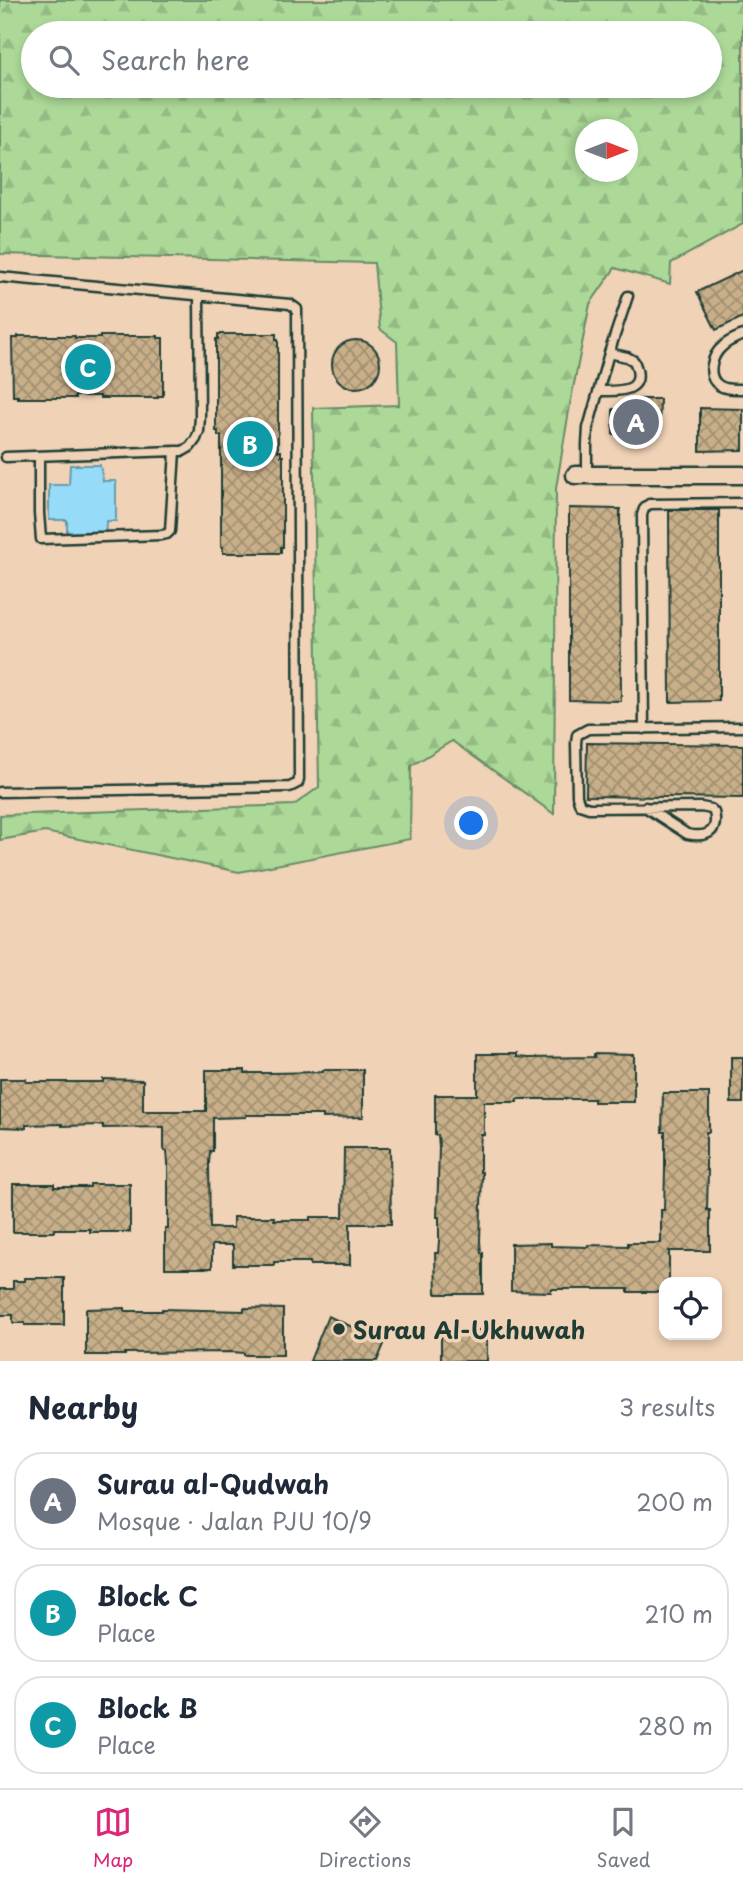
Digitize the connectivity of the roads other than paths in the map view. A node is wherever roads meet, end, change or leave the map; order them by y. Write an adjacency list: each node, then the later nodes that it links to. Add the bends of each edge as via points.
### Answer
1 (0, 278): 2 (lane)
2 (200, 296): 8 (lane, via 199,430 190,447); 16 (lane, via 290,304 298,313 298,783 290,787)
3 (628, 296): 5 (lane)
4 (743, 335): 6 (lane, via 717,352 712,377 728,389)
5 (609, 353): 7 (lane); 7 (lane, via 634,361 636,383 625,391)
6 (743, 389)
7 (598, 391): 11 (lane)
8 (175, 451): 9 (lane); 9 (lane, via 170,531 114,537 41,539)
9 (39, 456): 10 (lane)
10 (6, 457)
11 (581, 475): 12 (street)
12 (743, 475)
13 (743, 503): 15 (lane, via 649,504 643,509)
14 (743, 727): 15 (lane)
15 (643, 729): 17 (lane, via 582,732 576,743 576,769 578,801 585,807)
16 (0, 792)
17 (645, 807): 17 (lane, via 687,835 706,835 715,821 714,812 706,807)

